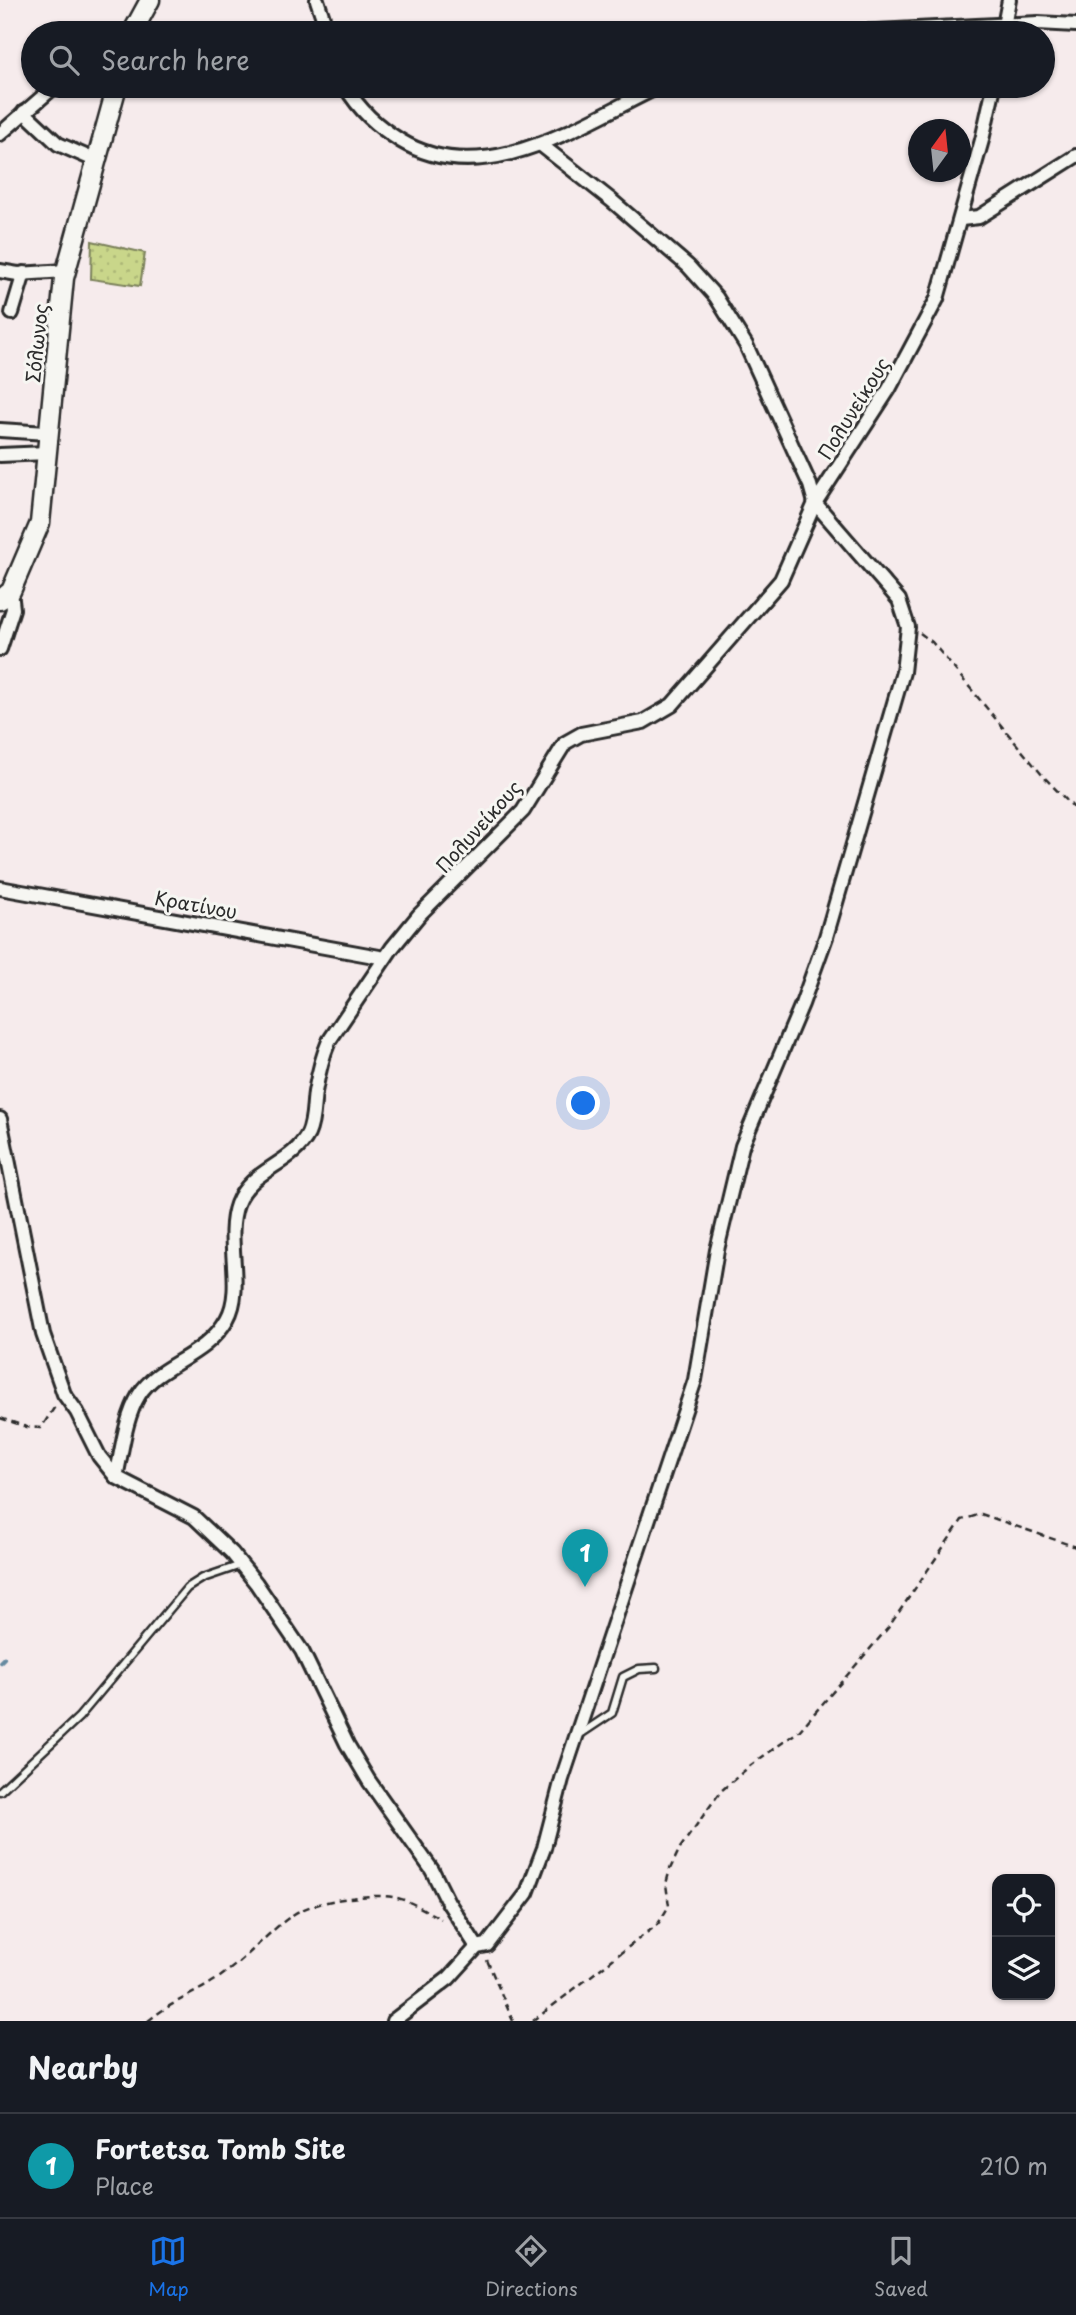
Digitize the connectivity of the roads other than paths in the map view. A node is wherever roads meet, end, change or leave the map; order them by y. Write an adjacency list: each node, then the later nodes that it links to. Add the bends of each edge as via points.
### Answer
1 (150, 0): 4 (street)
2 (317, 0): 5 (street)
3 (1009, 0): 6 (street)
4 (139, 21)
5 (324, 21)
6 (1005, 21)
7 (1076, 25): 8 (street)
8 (1055, 26)
9 (41, 98): 14 (street)
10 (114, 98): 18 (street, Σόλωνος)
11 (353, 98): 16 (street, via 382,129 421,151 472,160)
12 (635, 98): 16 (street)
13 (991, 98): 19 (street, Πολυνείκους)
14 (24, 112): 15 (street); 18 (street, via 58,144)
15 (0, 134)
16 (540, 144): 28 (street, via 620,207 716,297 746,345)
17 (1076, 156): 19 (street, via 979,217)
18 (97, 161): 21 (street, Σόλωνος)
19 (961, 219): 28 (street, Πολυνείκους, via 943,286 924,327)
20 (0, 271): 22 (street)
21 (66, 271): 22 (street); 25 (street, Σόλωνος)
22 (24, 273): 23 (street)
23 (12, 313)
24 (0, 430): 25 (street)
25 (47, 433): 26 (street, Σόλωνος)
26 (47, 453): 27 (street); 29 (street, Σόλωνος, via 40,523)
27 (0, 455)
28 (815, 503): 32 (street, Πολυνείκους, via 781,580 701,674 658,715 581,734 565,743 523,811 426,908); 37 (street, via 893,590 908,628 903,672 826,937 742,1146 717,1250 695,1380)
29 (6, 591): 30 (street, via 13,609)
30 (0, 649)
31 (0, 888): 32 (street, Κρατίνου)
32 (385, 958): 34 (street, Πολυνείκους, via 329,1041 308,1134 300,1146 247,1185 238,1201 232,1231 233,1301 227,1320 207,1345 140,1394)
33 (0, 1119): 34 (street, via 40,1321 64,1394)
34 (116, 1477): 35 (street, via 194,1517)
35 (241, 1565): 38 (lane, via 187,1588 79,1717); 39 (street, via 287,1626 358,1763 432,1870)
36 (656, 1668): 37 (lane, via 622,1677 612,1713)
37 (577, 1736): 39 (street, via 527,1893 497,1936)
38 (0, 1791)
39 (477, 1947): 40 (street, via 449,1978)
40 (393, 2021)

